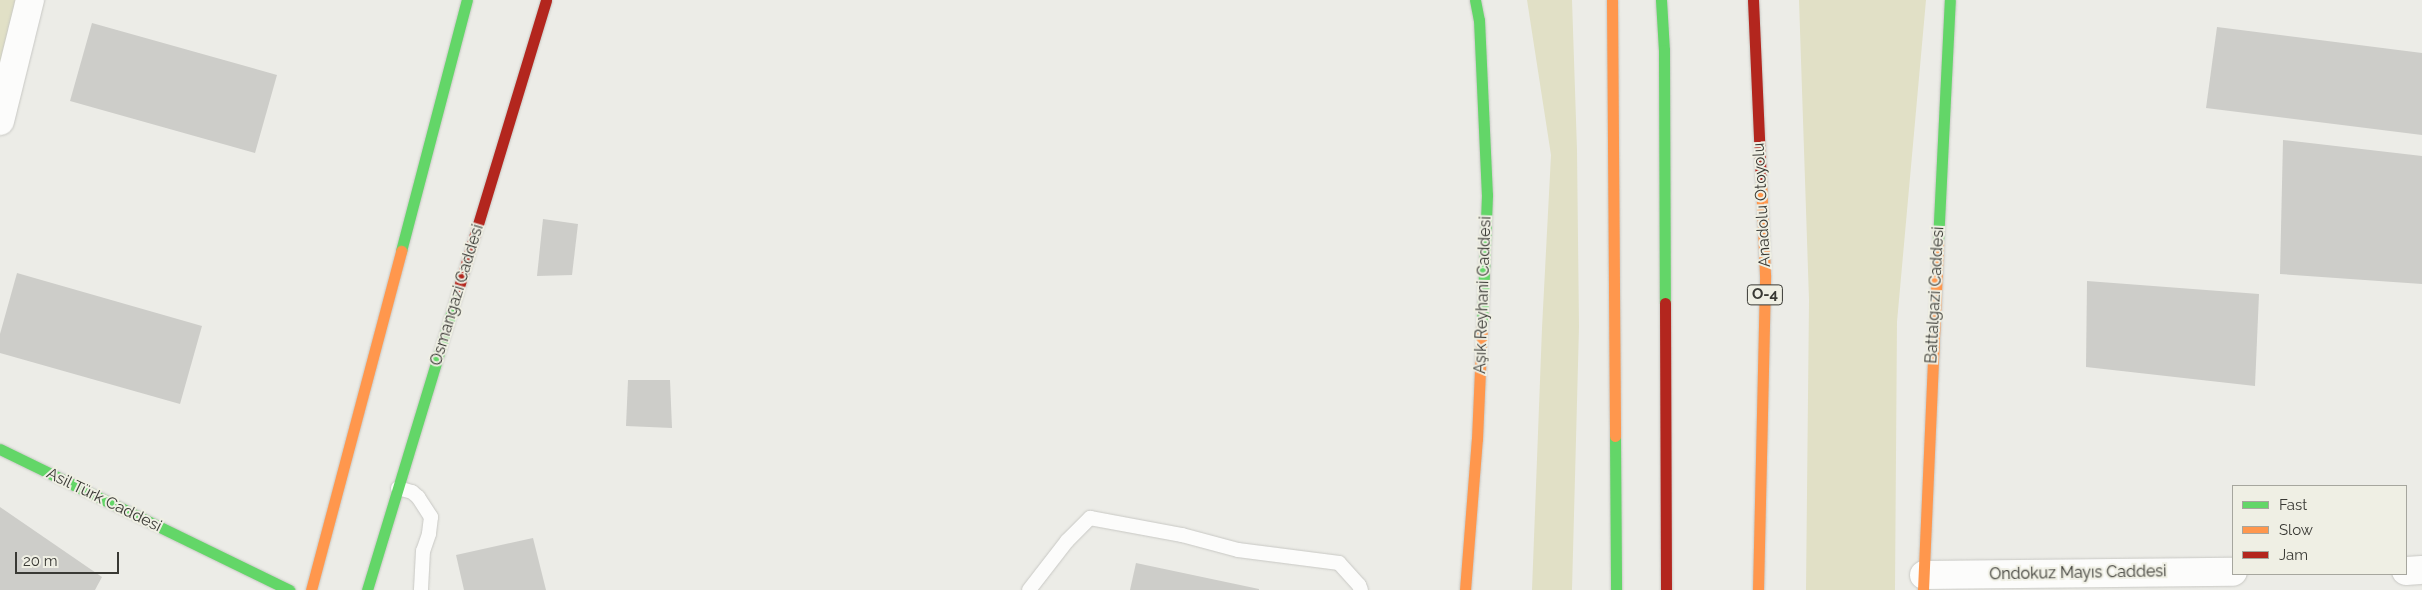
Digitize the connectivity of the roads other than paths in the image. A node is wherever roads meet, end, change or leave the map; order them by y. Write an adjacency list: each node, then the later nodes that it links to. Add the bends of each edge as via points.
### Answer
1 (30, 0): 9 (street)
2 (467, 0): 17 (main road)
3 (546, 0): 11 (main road, Osmangazi Caddesi)
4 (1475, 0): 22 (main road, Aşık Reyhani Caddesi, via 1487,195 1477,438)
5 (1612, 0): 23 (main road)
6 (1660, 0): 24 (main road, via 1664,60)
7 (1753, 0): 25 (main road, Anadolu Otoyolu / O-4, via 1766,275)
8 (1950, 0): 15 (main road, Battalgazi Caddesi)
9 (0, 121)
10 (0, 450): 16 (main road, Asil Türk Caddesi)
11 (398, 488): 18 (main road, Osmangazi Caddesi); 19 (lane, via 418,497 430,517 423,551)
12 (2407, 570): 13 (street)
13 (2422, 570)
14 (2232, 572): 15 (street, Ondokuz Mayıs Caddesi)
15 (1924, 582)
16 (289, 590)
17 (311, 590)
18 (367, 590)
19 (421, 590)
20 (1029, 590): 21 (lane, via 1067,541 1090,518 1182,535 1238,550 1339,563)
21 (1361, 590)
22 (1465, 590)
23 (1616, 590)
24 (1666, 590)
25 (1758, 590)

